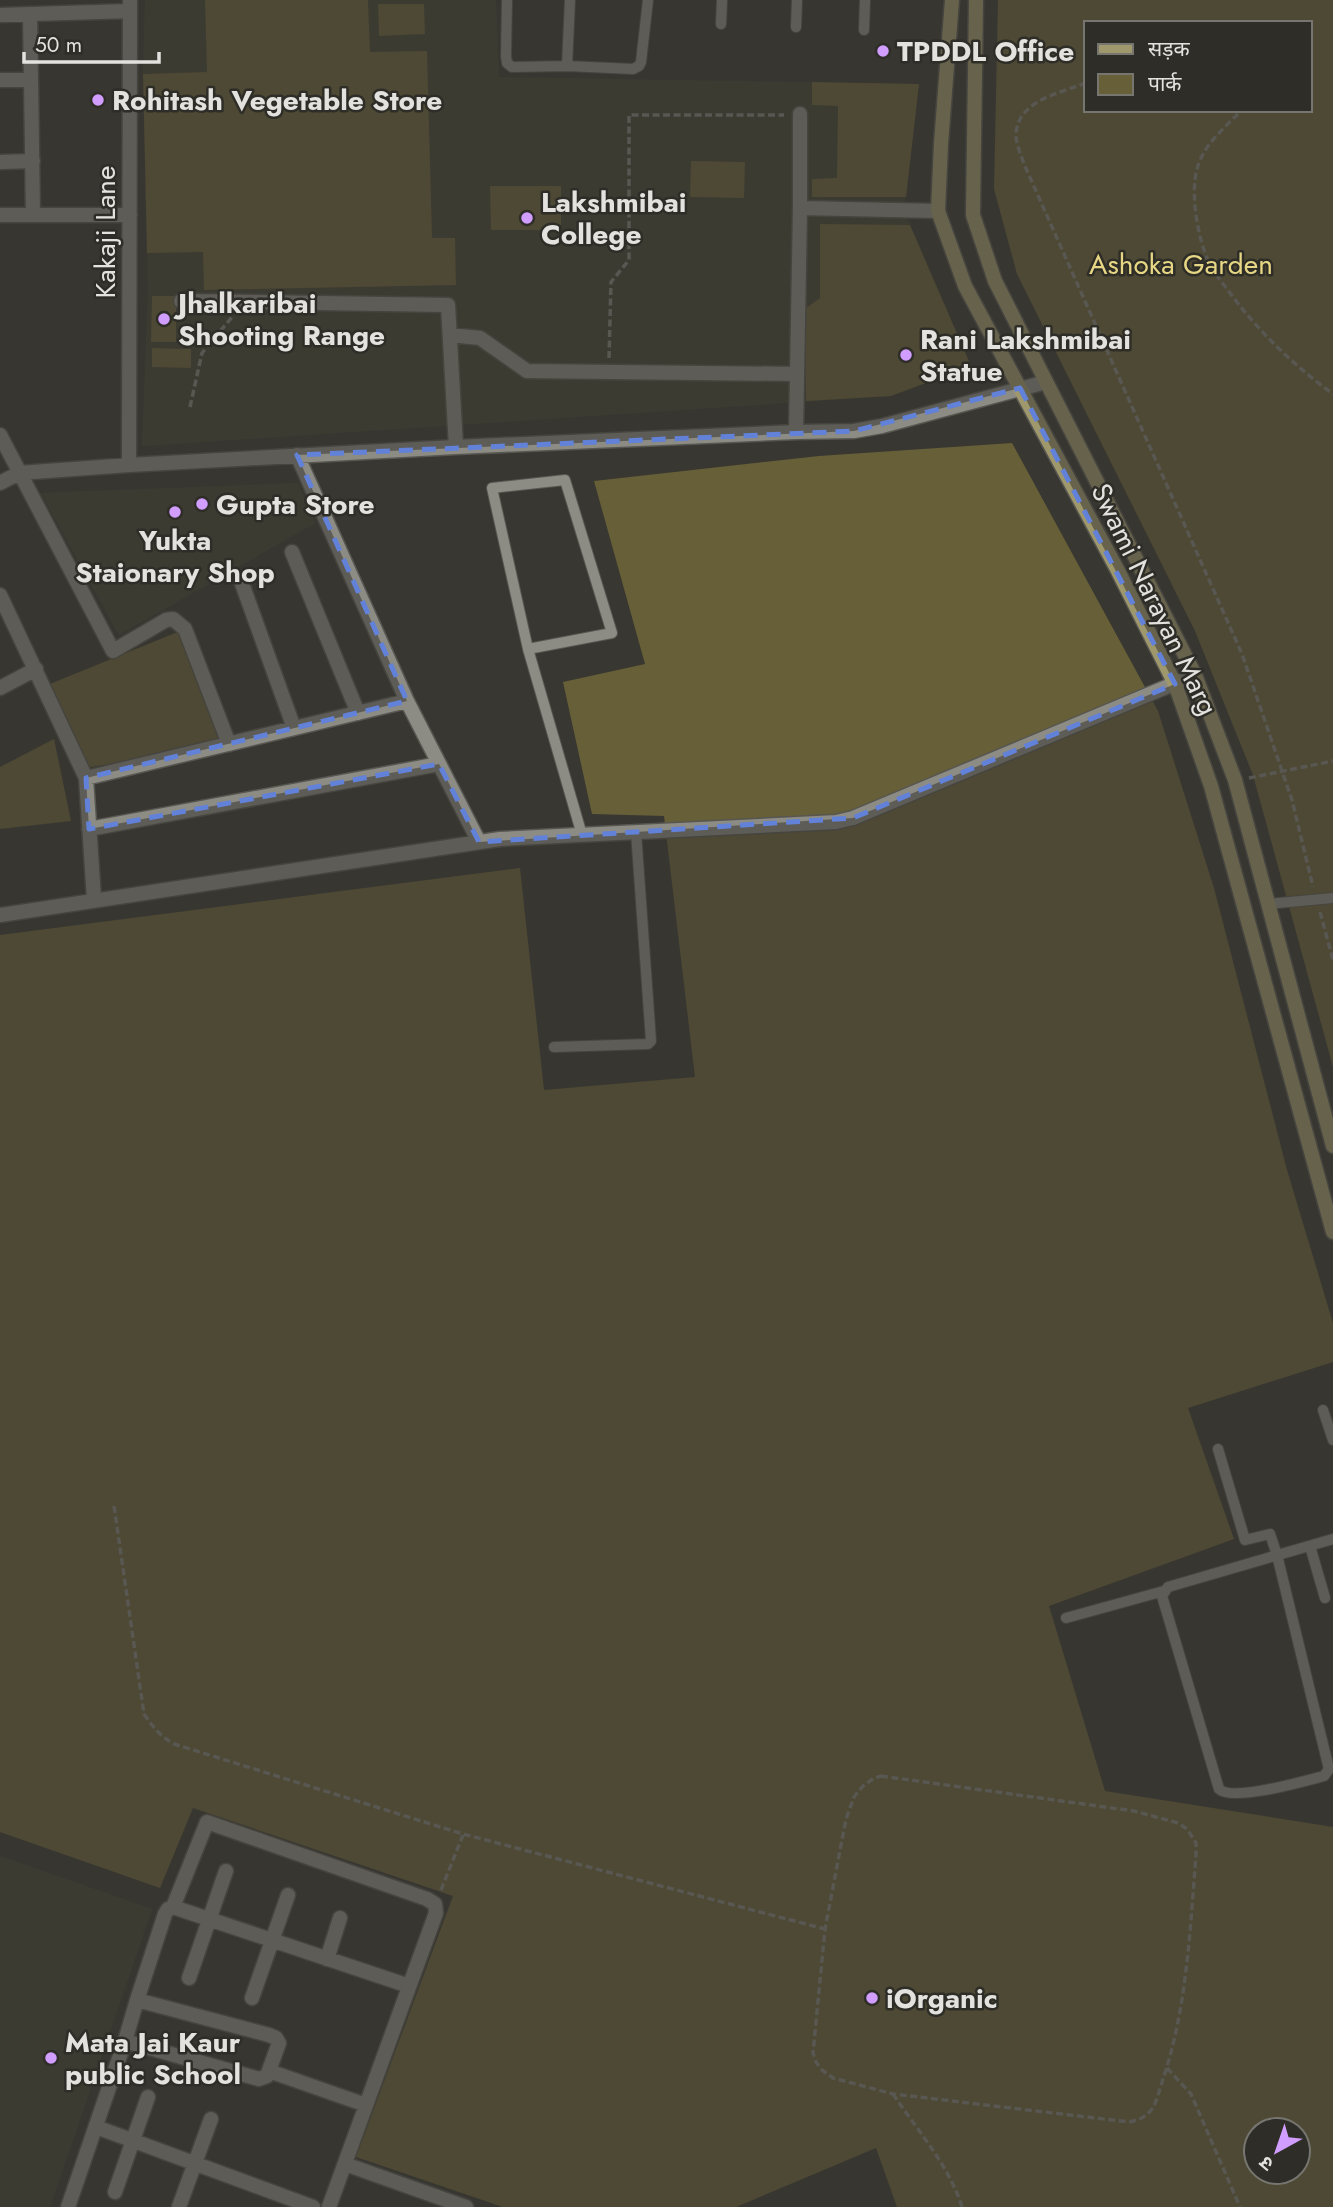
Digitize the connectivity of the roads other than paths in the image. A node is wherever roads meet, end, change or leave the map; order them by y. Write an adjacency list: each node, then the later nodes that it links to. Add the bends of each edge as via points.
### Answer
1 (507, 0): 15 (lane, via 507,62 512,67)
2 (570, 0): 15 (lane)
3 (648, 0): 15 (lane, via 639,66)
4 (722, 0): 12 (lane)
5 (797, 0): 13 (lane)
6 (865, 0): 14 (lane)
7 (952, 0): 22 (main road, Swami Narayan Marg)
8 (975, 0): 29 (main road, Swami Narayan Marg, via 973,215 995,281)
9 (130, 6): 10 (street); 25 (street, Kakaji Lane)
10 (30, 14): 11 (street); 17 (street)
11 (0, 15)
12 (720, 24)
13 (796, 27)
14 (864, 30)
15 (567, 66)
16 (0, 80): 17 (street)
17 (32, 80): 20 (street)
18 (800, 114): 21 (street)
19 (0, 162): 20 (street)
20 (33, 162): 24 (street)
21 (800, 208): 22 (street); 28 (street)
22 (938, 211): 30 (main road, Swami Narayan Marg, via 965,286)
23 (0, 215): 24 (street)
24 (33, 215): 25 (street)
25 (130, 215): 35 (street, Kakaji Lane)
26 (181, 301): 27 (street, via 448,305)
27 (450, 335): 28 (street, via 480,338 527,371); 33 (street)
28 (796, 374): 31 (street)
29 (1046, 382): 30 (street); 43 (main road, Swami Narayan Marg)
30 (1020, 388): 31 (street, via 854,432); 44 (main road, Swami Narayan Marg)
31 (796, 432): 33 (street)
32 (0, 436): 36 (street)
33 (456, 447): 34 (street)
34 (297, 455): 35 (street); 46 (street)
35 (129, 465): 36 (street)
36 (19, 473): 37 (street); 49 (street, via 113,651 166,621 173,619 185,629)
37 (0, 483)
38 (292, 552): 47 (street)
39 (240, 578): 48 (street)
40 (0, 595): 42 (street)
41 (528, 649): 41 (lane, via 612,633 565,480 492,488); 54 (lane)
42 (36, 669): 45 (street); 51 (street)
43 (1195, 675): 44 (street); 58 (main road, Swami Narayan Marg, via 1235,780)
44 (1175, 684): 53 (street, via 853,818); 62 (main road, Swami Narayan Marg, via 1211,786)
45 (0, 688)
46 (407, 701): 47 (street); 50 (street)
47 (358, 713): 48 (street)
48 (294, 728): 49 (street)
49 (229, 744): 51 (street)
50 (439, 764): 52 (street); 55 (street)
51 (86, 778): 52 (street)
52 (89, 829): 57 (street)
53 (636, 832): 54 (street); 60 (lane, via 651,1041)
54 (582, 835): 55 (street)
55 (479, 842): 57 (street)
56 (1333, 898): 58 (lane)
57 (94, 899): 59 (street)
58 (1268, 904): 61 (main road, Swami Narayan Marg)
59 (0, 915)
60 (554, 1048)
61 (1333, 1146)
62 (1333, 1232)
63 (1323, 1410): 64 (lane)
64 (1333, 1440)
65 (1218, 1449): 68 (lane, via 1245,1540 1270,1534)
66 (1333, 1539): 67 (lane)
67 (1310, 1546): 68 (lane); 70 (lane)
68 (1277, 1555): 69 (lane); 69 (lane, via 1329,1769 1324,1776 1223,1793)
69 (1164, 1591): 71 (lane)
70 (1325, 1598)
71 (1066, 1618)
72 (226, 1871): 76 (street)
73 (288, 1895): 77 (street)
74 (173, 1907): 76 (street); 80 (street, via 206,1822 435,1905); 82 (street, via 165,1914)
75 (340, 1918): 78 (street)
76 (210, 1919): 77 (street); 79 (street)
77 (274, 1940): 78 (street); 81 (street)
78 (327, 1959): 80 (street)
79 (189, 1978)
80 (409, 1986): 86 (street)
81 (252, 1998)
82 (137, 2000): 83 (street); 84 (street, via 276,2038 279,2043)
83 (125, 2041): 84 (street, via 250,2078 259,2079); 88 (street)
84 (269, 2071): 86 (street)
85 (148, 2097): 89 (street)
86 (366, 2105): 91 (street)
87 (211, 2119): 90 (street)
88 (96, 2127): 89 (street); 93 (street)
89 (132, 2140): 90 (street); 92 (street)
90 (195, 2163): 94 (street); 95 (street)
91 (345, 2164): 96 (street); 97 (street)
92 (115, 2192)
93 (68, 2207)
94 (179, 2207)
95 (313, 2207)
96 (328, 2207)
97 (466, 2207)

